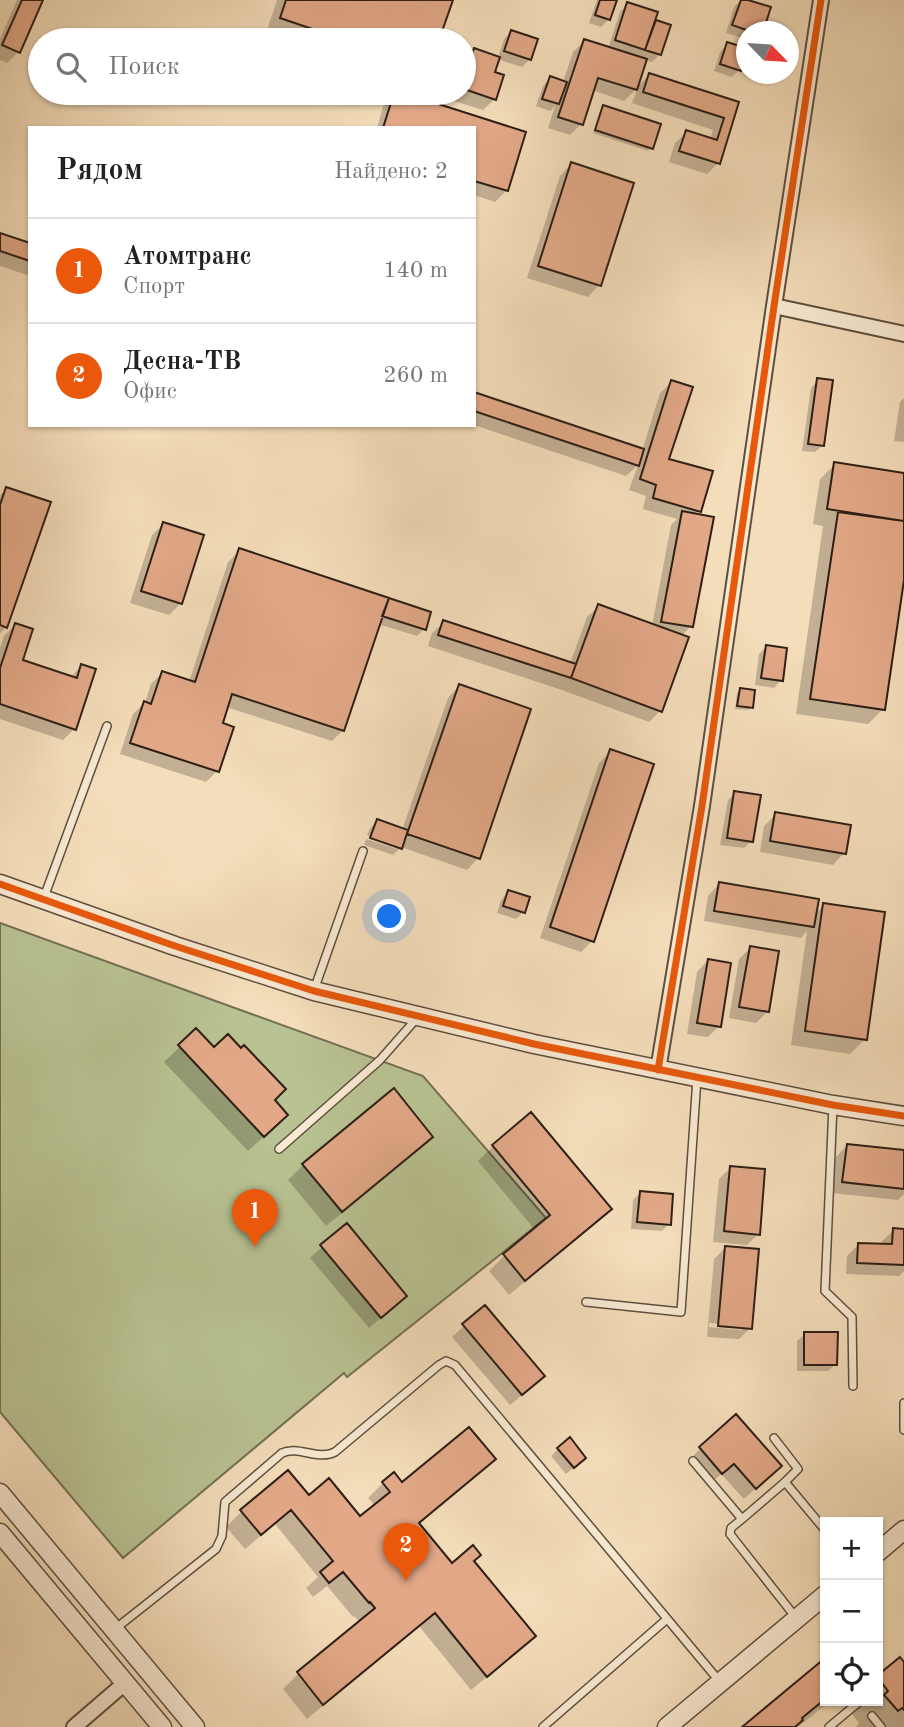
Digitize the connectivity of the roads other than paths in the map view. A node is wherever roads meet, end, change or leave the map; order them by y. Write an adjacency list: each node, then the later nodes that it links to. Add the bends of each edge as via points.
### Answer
1 (821, 0): 2 (street)
2 (774, 306): 3 (street); 10 (street, via 702,806)
3 (904, 334)
4 (107, 726): 7 (lane)
5 (363, 851): 8 (lane)
6 (0, 884): 7 (street)
7 (43, 900): 8 (street)
8 (314, 991): 9 (street)
9 (418, 1017): 10 (street); 14 (lane, via 380,1060)
10 (658, 1070): 11 (street)
11 (697, 1078): 12 (street); 15 (lane, via 681,1312)
12 (833, 1105): 13 (street); 16 (lane, via 825,1291 852,1317)
13 (904, 1116)
14 (279, 1149)
15 (586, 1302)
16 (853, 1386)
17 (904, 1403): 18 (lane)
18 (904, 1430)
19 (774, 1438): 21 (lane, via 798,1469)
20 (693, 1461): 23 (lane)
21 (785, 1482): 23 (lane); 24 (lane)
22 (0, 1493): 31 (street)
23 (742, 1519): 30 (lane, via 730,1534)
24 (820, 1524)
25 (904, 1530): 27 (street)
26 (0, 1533): 32 (street)
27 (883, 1548)
28 (820, 1599): 30 (street)
29 (667, 1619): 31 (lane, via 446,1361 335,1452 282,1453 225,1502 216,1549); 33 (lane); 39 (lane)
30 (797, 1619): 33 (street)
31 (114, 1630): 38 (street)
32 (125, 1683): 36 (street); 37 (street)
33 (720, 1683): 40 (street)
34 (854, 1706): 41 (lane)
35 (872, 1716): 42 (lane)
36 (74, 1727)
37 (162, 1727)
38 (195, 1727)
39 (543, 1727)
40 (667, 1727)
41 (829, 1727)
42 (881, 1727)

